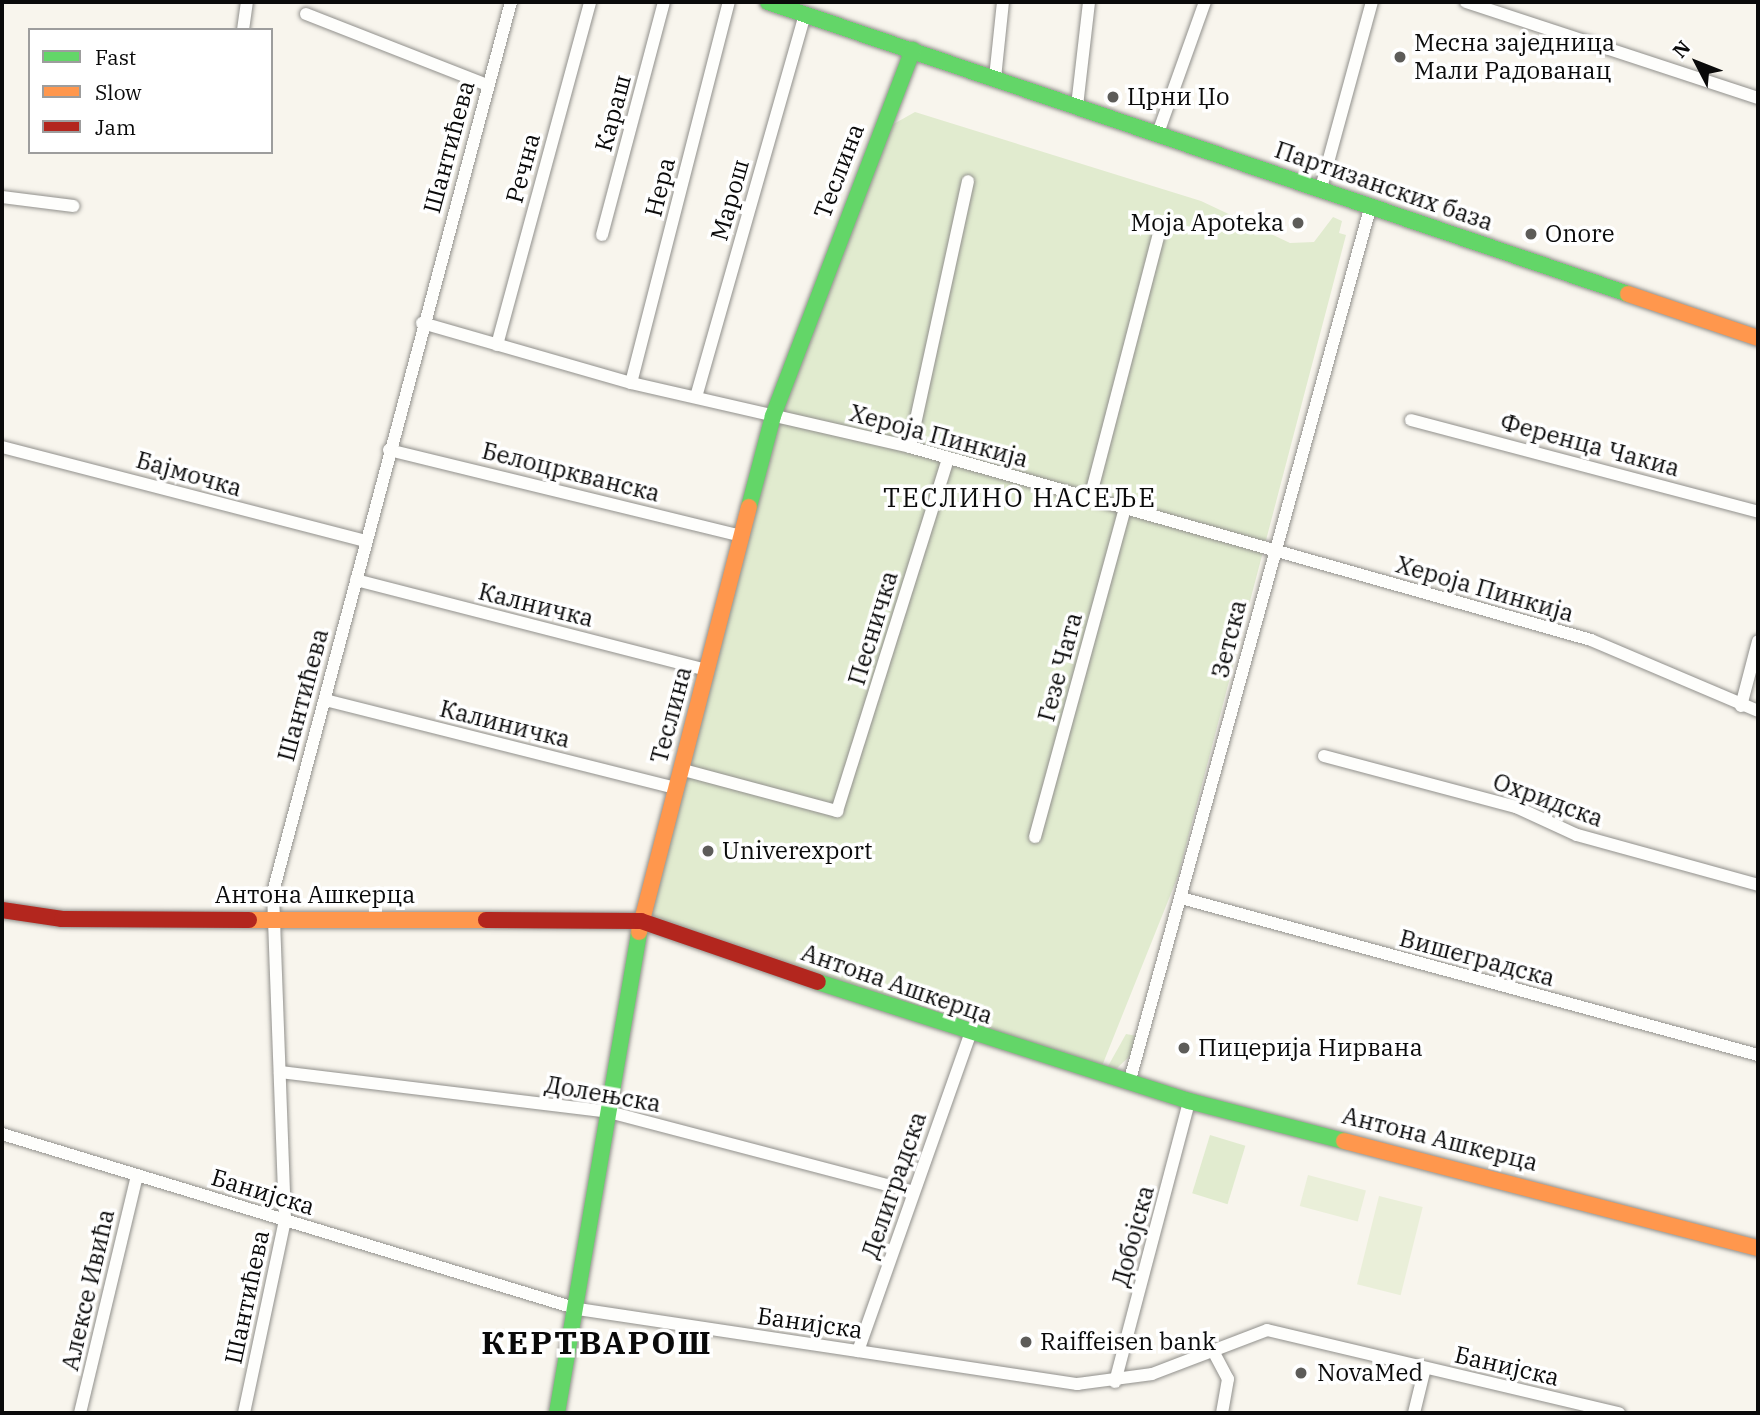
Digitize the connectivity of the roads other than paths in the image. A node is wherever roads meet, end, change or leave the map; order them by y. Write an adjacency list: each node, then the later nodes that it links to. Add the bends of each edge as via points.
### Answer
1 (247, 2): 14 (street)
2 (511, 2): 17 (street, Шантићева)
3 (590, 2): 30 (street, Речна)
4 (664, 2): 26 (street, Караш)
5 (729, 2): 31 (street, Нера)
6 (768, 2): 13 (street, Партизанских база)
7 (1003, 2): 16 (street)
8 (1089, 2): 19 (street)
9 (1205, 2): 20 (street)
10 (1372, 2): 22 (street)
11 (1466, 2): 18 (street)
12 (306, 14): 17 (street)
13 (805, 14): 15 (street, Партизанских база); 32 (street, Марош)
14 (243, 28)
15 (913, 50): 16 (street, Партизанских база); 33 (street, Теслина)
16 (995, 78): 19 (street, Партизанских база)
17 (487, 85): 28 (street, Шантићева)
18 (1758, 98)
19 (1077, 106): 20 (street, Партизанских база)
20 (1158, 133): 22 (street, Партизанских база)
21 (968, 181): 36 (street)
22 (1321, 188): 24 (street, Партизанских база)
23 (2, 197): 25 (street)
24 (1371, 205): 29 (street, Партизанских база); 44 (street, Зетска)
25 (73, 206)
26 (602, 235)
27 (1158, 237): 39 (street)
28 (422, 323): 30 (street, Хероја Пинкија); 37 (street, Шантићева)
29 (1758, 338)
30 (497, 345): 31 (street, Хероја Пинкија)
31 (631, 383): 32 (street, Хероја Пинкија)
32 (696, 397): 33 (street, Хероја Пинкија)
33 (773, 416): 36 (street, Хероја Пинкија); 42 (street, Теслина)
34 (1411, 419): 41 (street, Ференца Чакиа)
35 (2, 447): 43 (street, Бајмочка)
36 (910, 447): 38 (street, Хероја Пинкија)
37 (389, 450): 42 (street, Белоцркванска); 43 (street, Шантићева)
38 (948, 458): 39 (street, Хероја Пинкија); 52 (street, Песничка, via 837,811)
39 (1090, 498): 40 (street, Хероја Пинкија)
40 (1125, 508): 44 (street, Хероја Пинкија); 54 (street, Гезе Чата)
41 (1758, 512)
42 (742, 536): 47 (street, Теслина)
43 (365, 541): 45 (street, Шантићева)
44 (1273, 551): 49 (street, Хероја Пинкија, via 1591,640); 56 (street, Зетска)
45 (356, 580): 47 (street, Калничка); 48 (street, Шантићева)
46 (1758, 641): 49 (street)
47 (706, 670): 52 (street, Теслина)
48 (325, 700): 53 (street, Калиничка); 58 (street, Шантићева, via 279,860)
49 (1741, 706): 50 (street, Хероја Пинкија)
50 (1758, 711)
51 (1324, 756): 55 (street, Охридска, via 1516,807 1577,835)
52 (680, 769): 53 (street, Теслина)
53 (675, 788): 59 (street, Теслина)
54 (1035, 837)
55 (1758, 885)
56 (1185, 899): 61 (street, Вишеградска); 63 (street, Зетска)
57 (2, 910): 58 (street, Антона Ашкерца, via 62,919)
58 (272, 917): 59 (street, Антона Ашкерца); 62 (street, Шантићева)
59 (641, 921): 60 (street, Антона Ашкерца); 65 (street, Теслина)
60 (970, 1034): 63 (street, Антона Ашкерца); 68 (street, Делиградска)
61 (1758, 1055)
62 (280, 1072): 65 (street, Долењска); 69 (street, Шантићева)
63 (1129, 1083): 64 (street, Антона Ашкерца)
64 (1189, 1101): 70 (street, Антона Ашкерца); 75 (street, Добојска)
65 (609, 1112): 68 (street, Долењска); 71 (street, Теслина)
66 (2, 1137): 67 (street, Банијска)
67 (137, 1176): 69 (street, Банијска); 76 (street, Алексе Ивића)
68 (913, 1192): 73 (street, Делиградска)
69 (285, 1220): 71 (street, Банијска); 77 (street, Шантићева)
70 (1758, 1248)
71 (578, 1309): 73 (street, Банијска); 78 (street, Теслина)
72 (1212, 1349): 74 (street, Банијска, via 1267,1330); 75 (street, Банијска); 79 (street, via 1228,1379)
73 (858, 1351): 75 (street, Банијска, via 1077,1384)
74 (1424, 1368): 80 (street); 81 (street, Банијска)
75 (1115, 1382)
76 (80, 1413)
77 (244, 1413)
78 (557, 1413)
79 (1222, 1413)
80 (1414, 1413)
81 (1619, 1413)

